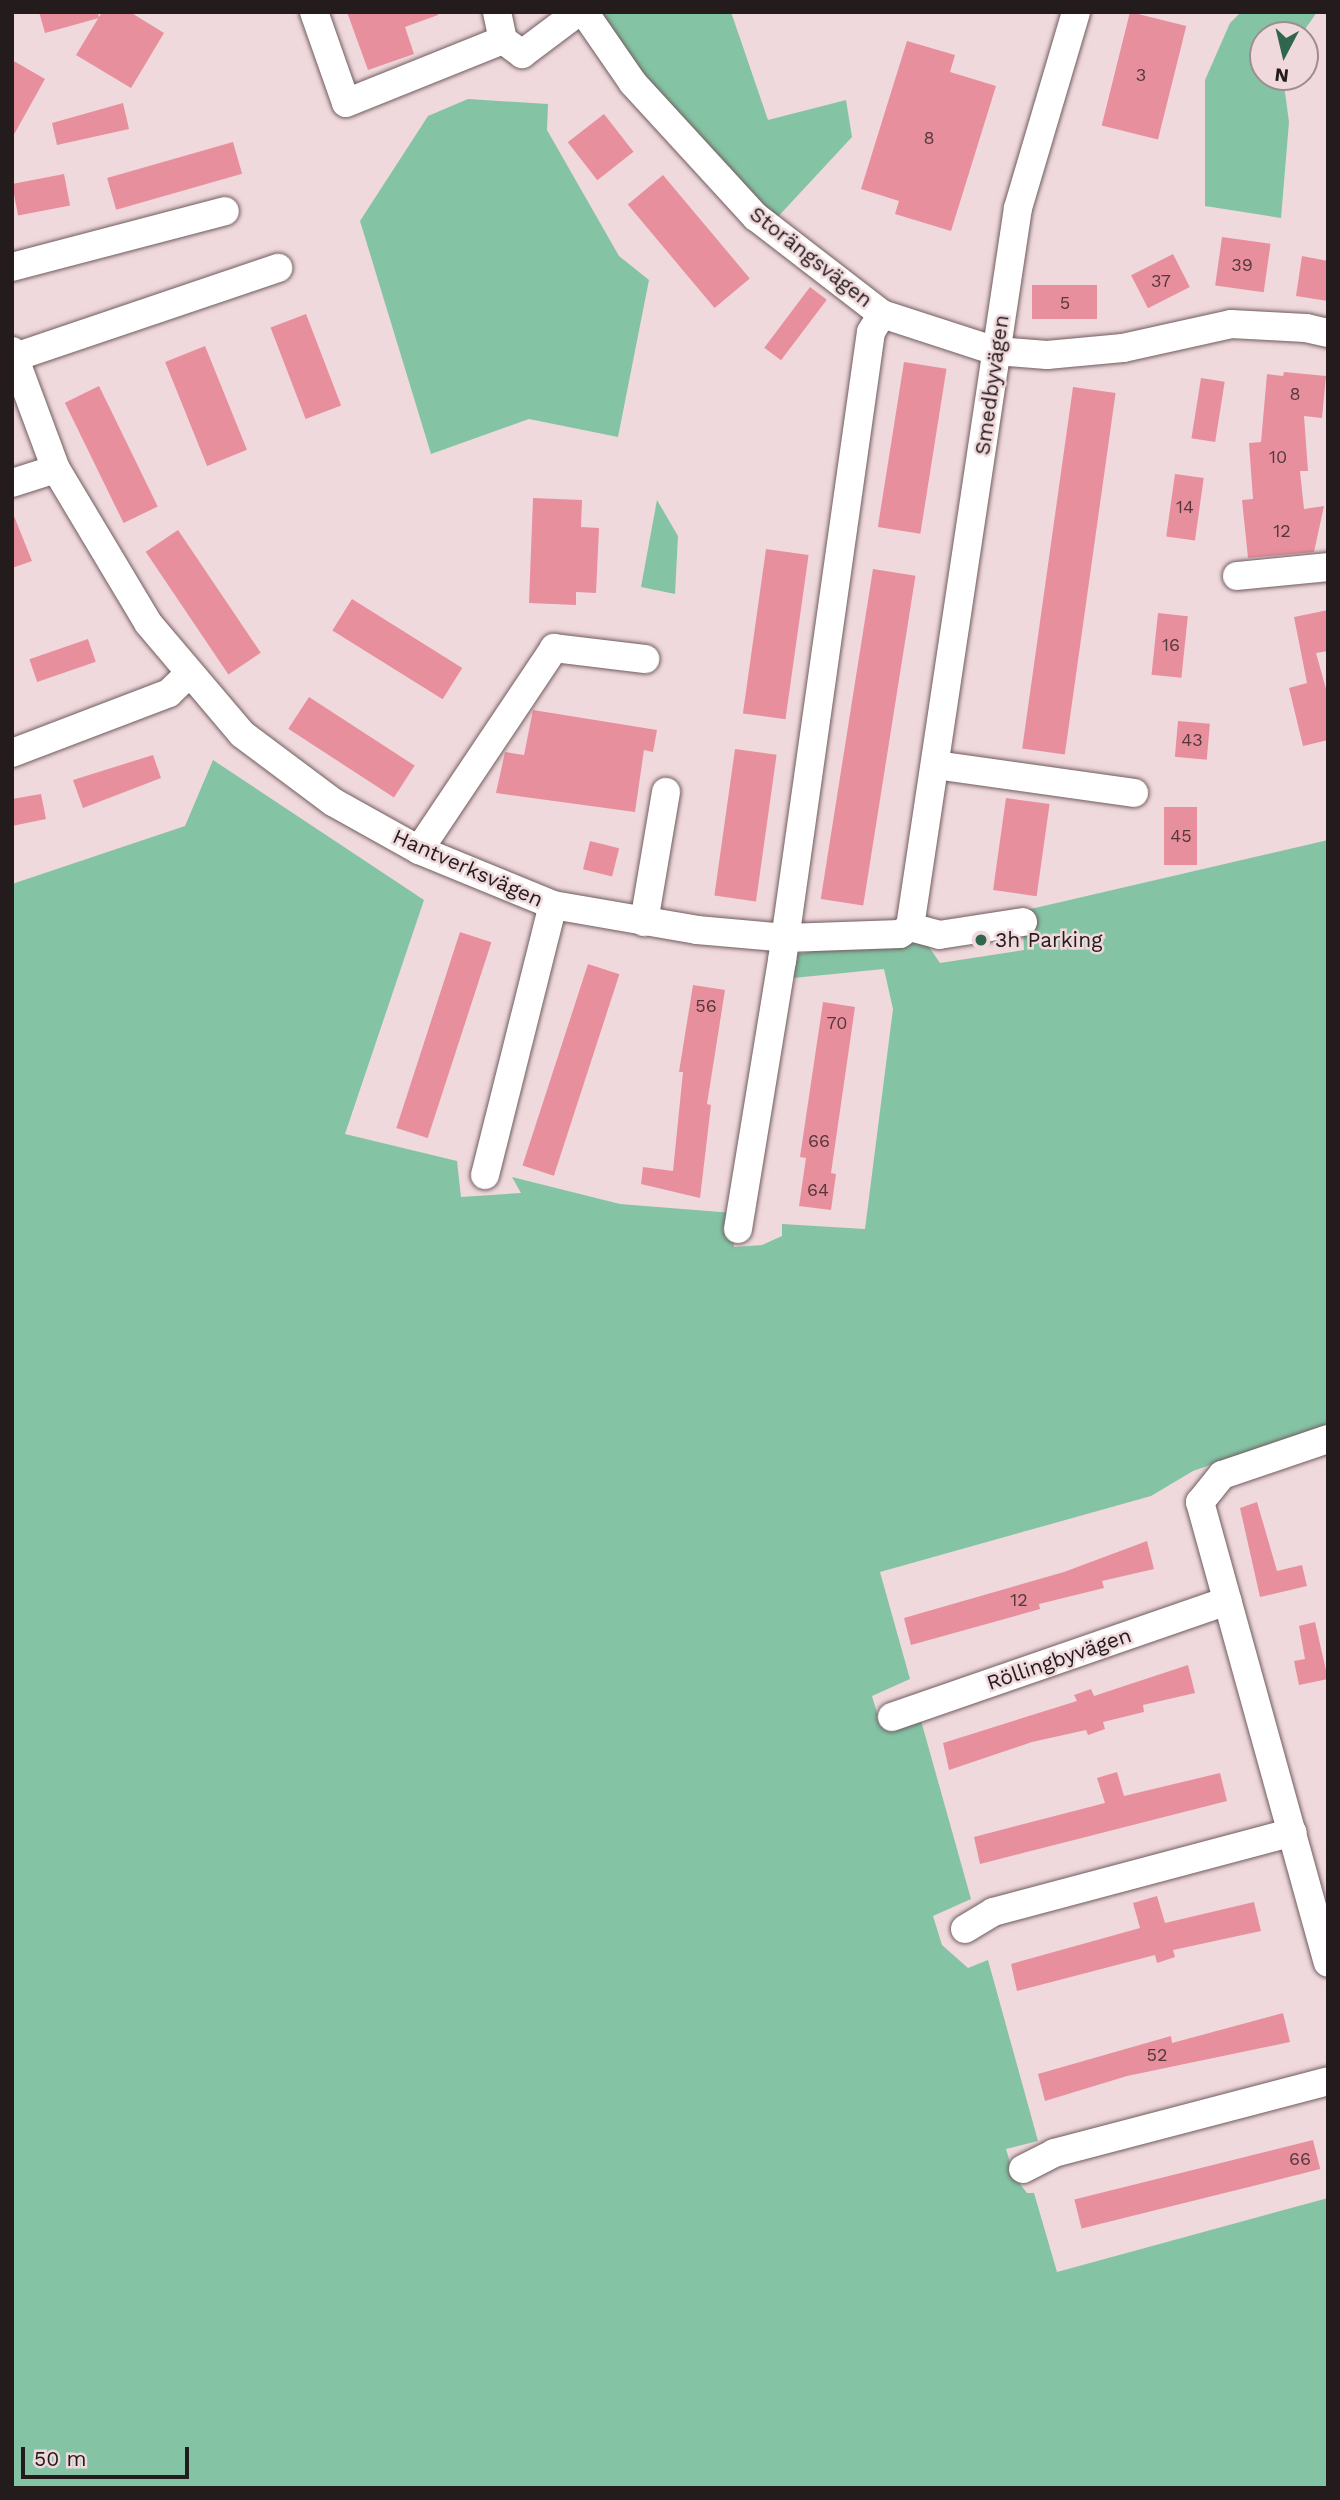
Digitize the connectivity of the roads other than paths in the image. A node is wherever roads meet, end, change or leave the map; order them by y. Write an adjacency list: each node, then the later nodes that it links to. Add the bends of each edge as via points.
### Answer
1 (314, 12): 6 (street, via 346,103)
2 (497, 12): 6 (street)
3 (578, 12): 6 (street, via 522,54)
4 (584, 12): 10 (street, Storängsvägen, via 633,82 756,217)
5 (1076, 12): 12 (street, Smedbyvägen, via 1018,208)
6 (503, 40)
7 (225, 211): 8 (street)
8 (12, 267)
9 (278, 268): 13 (street)
10 (882, 313): 12 (street, Storängsvägen); 29 (street, via 871,332)
11 (1328, 333): 12 (street, Storängsvägen, via 1231,324 1123,348 1047,355)
12 (996, 351): 21 (street, Smedbyvägen)
13 (14, 354): 14 (street, Hantverksvägen)
14 (56, 469): 15 (street); 19 (street, Hantverksvägen, via 148,623)
15 (12, 483)
16 (1328, 567): 17 (street)
17 (1237, 576)
18 (645, 659): 24 (street, via 554,648)
19 (189, 674): 20 (street, via 169,693); 24 (street, Hantverksvägen, via 242,734 333,802)
20 (12, 753)
21 (936, 765): 23 (street); 28 (street, Smedbyvägen)
22 (666, 792): 26 (street)
23 (1134, 793)
24 (419, 850): 25 (street, Hantverksvägen)
25 (553, 905): 26 (street, Hantverksvägen); 30 (street, Hantverksvägen)
26 (644, 922): 29 (street, Hantverksvägen)
27 (1023, 922): 28 (street, via 939,935)
28 (910, 927): 29 (street, Hantverksvägen, via 900,934)
29 (786, 938): 31 (street)
30 (485, 1175)
31 (738, 1229)
32 (1328, 1439): 33 (street, via 1222,1475 1200,1502)
33 (1227, 1601): 34 (street, Röllingbyvägen); 35 (street)
34 (892, 1717)
35 (1293, 1832): 36 (street, via 993,1912); 37 (street)
36 (965, 1929)
37 (1328, 1963)
38 (1328, 2081): 39 (street, via 1054,2153)
39 (1023, 2169)

